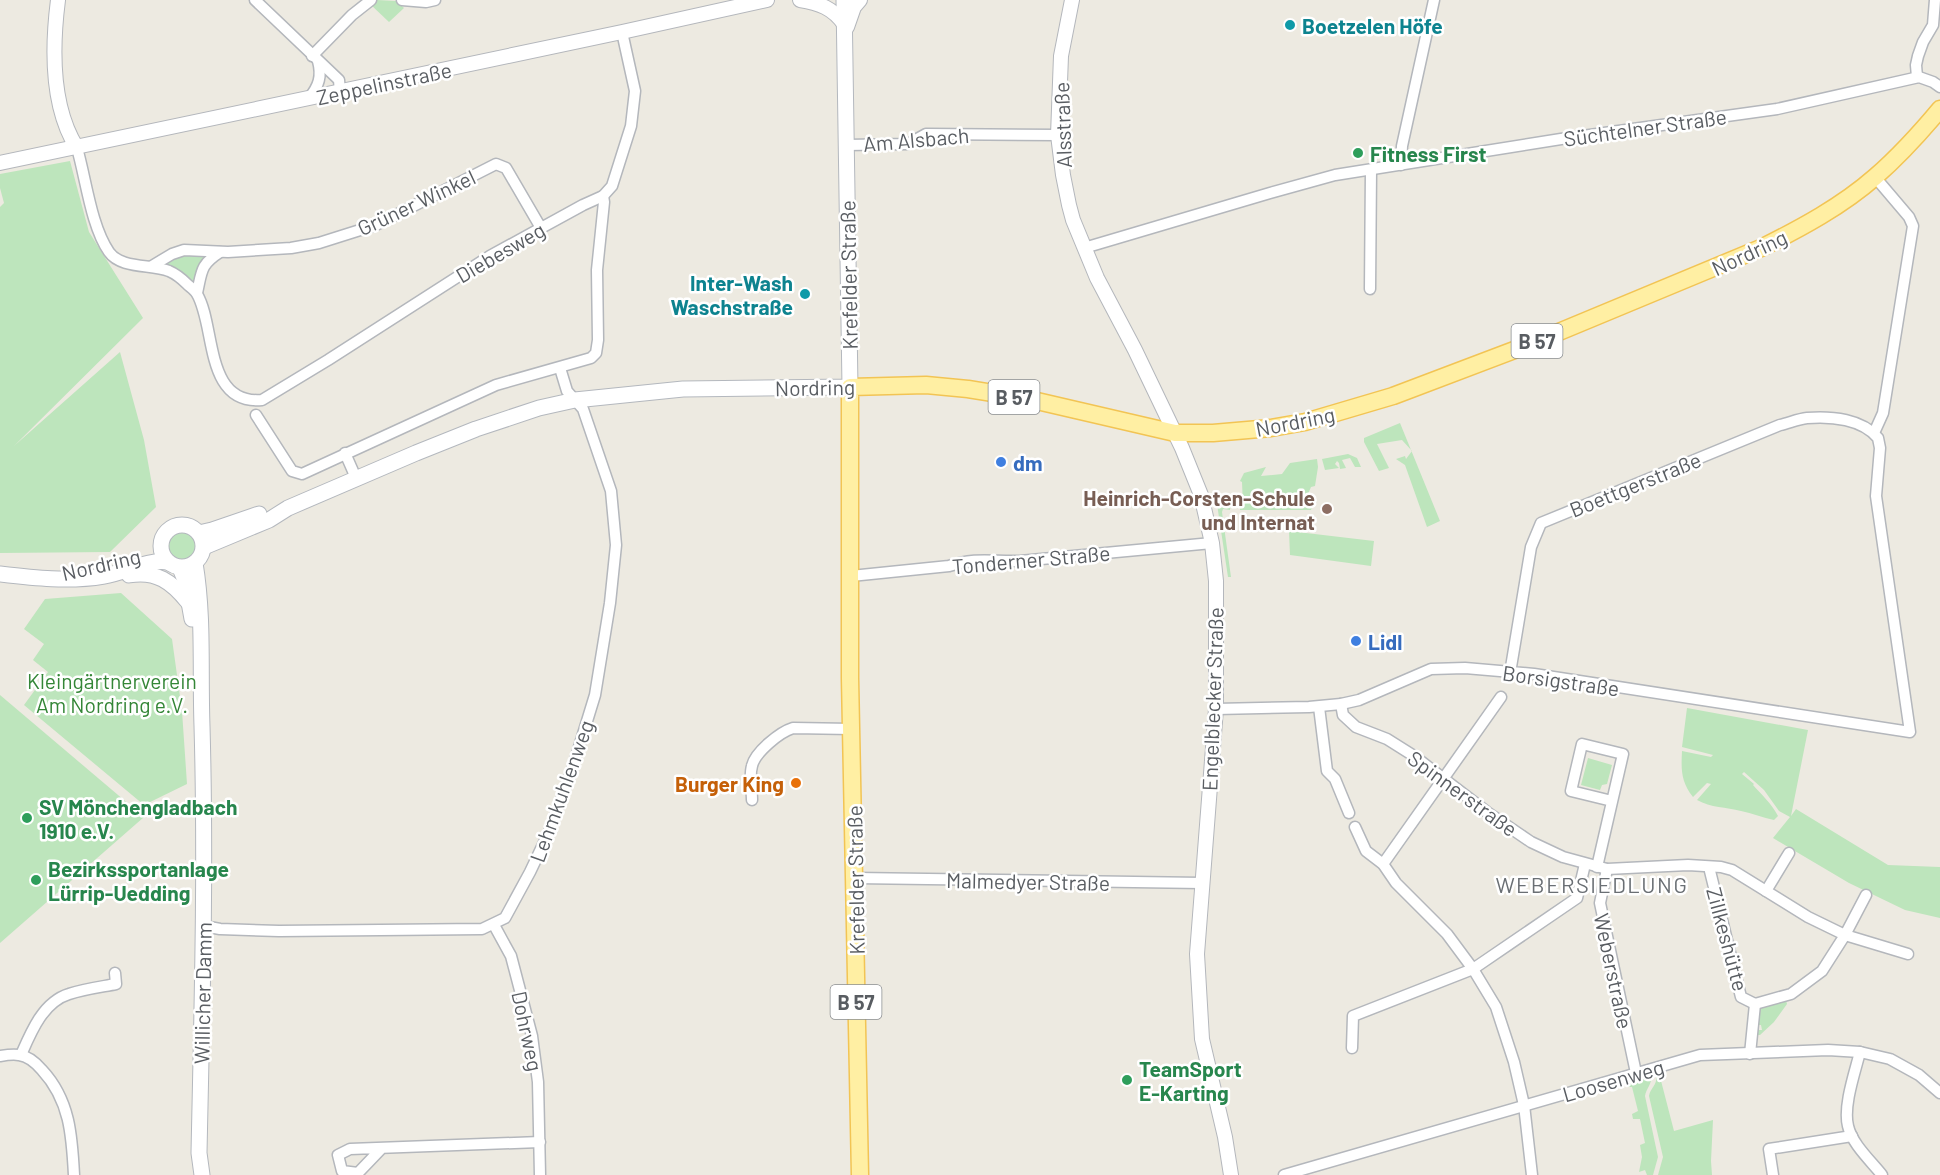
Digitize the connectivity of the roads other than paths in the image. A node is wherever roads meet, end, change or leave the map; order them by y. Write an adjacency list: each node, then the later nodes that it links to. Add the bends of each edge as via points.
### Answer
1 (58, 0): 25 (street, via 55,76)
2 (255, 0): 17 (street)
3 (371, 0): 17 (street, via 352,15)
4 (402, 0): 5 (street)
5 (435, 0)
6 (723, 0): 14 (street)
7 (764, 0): 14 (street, Zeppelinstraße)
8 (800, 0): 15 (street, via 837,13)
9 (843, 0): 15 (main road, Krefelder Straße)
10 (860, 0): 15 (street)
11 (1072, 0): 23 (street, Alsstraße, via 1062,56)
12 (1434, 0): 27 (street)
13 (1935, 0): 18 (street, via 1933,26 1918,56)
14 (709, 14): 16 (street, Zeppelinstraße)
15 (844, 29): 24 (main road, Krefelder Straße)
16 (622, 32): 20 (street, Zeppelinstraße); 30 (street, via 635,91 631,126 612,186)
17 (315, 58): 20 (street, via 339,80); 21 (street, via 321,74)
18 (1917, 77): 19 (street); 27 (street, Süchtelner Straße, via 1777,109)
19 (1940, 87)
20 (340, 92): 21 (street, Zeppelinstraße)
21 (309, 98): 25 (street, Zeppelinstraße)
22 (1940, 109): 29 (main road, Nordring / B 57)
23 (1058, 135): 24 (street, Am Alsbach, via 926,134 908,144); 32 (street, Alsstraße, via 1069,205)
24 (846, 145): 38 (main road, Krefelder Straße)
25 (77, 148): 26 (street, Zeppelinstraße); 34 (street, via 102,241 112,255 125,263)
26 (0, 163)
27 (1401, 165): 28 (street, Süchtelner Straße)
28 (1371, 170): 32 (street, Süchtelner Straße, via 1335,175); 35 (street)
29 (1875, 177): 41 (main road, Nordring / B 57, via 1837,205 1761,248 1393,396 1271,428); 42 (street, via 1913,226 1883,413)
30 (603, 196): 31 (street, Diebesweg); 37 (street, via 596,353)
31 (541, 228): 33 (street, Grüner Winkel, via 506,168 496,164 410,209 351,233 291,248); 36 (street, Diebesweg, via 262,400 240,397 219,374)
32 (1084, 248): 41 (street, Engelblecker Straße)
33 (220, 252): 34 (street, Grüner Winkel, via 184,250); 36 (street, via 207,260)
34 (152, 266): 36 (street, via 170,272)
35 (1370, 289)
36 (197, 293)
37 (560, 368): 39 (street, via 567,391); 43 (street, via 496,385)
38 (850, 387): 39 (main road, Nordring, via 683,389); 41 (main road, Nordring / B 57, via 926,385 969,390 1024,398); 52 (main road, Krefelder Straße / B 57)
39 (575, 400): 44 (main road, Nordring, via 476,429); 77 (street, Lehmkuhlenweg, via 583,409 610,491 616,544 610,603 595,695 568,780 530,872 506,918)
40 (256, 415): 43 (street, via 292,471 302,474)
41 (1175, 433): 46 (street, Engelblecker Straße, via 1201,495)
42 (1874, 433): 56 (street, Boettgerstraße, via 1862,424 1828,418 1806,418 1780,425 1541,523 1531,547); 56 (street, Borsigstraße, via 1880,448 1876,496 1910,732)
43 (345, 453): 44 (street)
44 (356, 478): 45 (main road, Nordring, via 269,520)
45 (201, 540): 47 (main road, via 188,525 174,526 164,535); 48 (main road, via 200,559)
46 (1212, 543): 52 (street, Tonderner Straße, via 1020,561 963,561 949,566); 60 (street, Engelblecker Straße, via 1216,581)
47 (161, 548): 49 (main road); 53 (main road, Nordring, via 115,564)
48 (195, 563): 49 (main road); 55 (main road, Willicher Damm, via 202,634)
49 (174, 565): 51 (main road, Nordring, via 153,562); 54 (main road, Willicher Damm)
50 (0, 574): 53 (main road, Nordring)
51 (105, 576): 53 (main road, Nordring, via 71,580); 54 (main road, via 157,576 170,583)
52 (851, 576): 61 (main road, Krefelder Straße / B 57)
53 (41, 577)
54 (190, 604): 55 (main road, Willicher Damm)
55 (200, 666): 78 (main road, Willicher Damm)
56 (1510, 673): 58 (street, Borsigstraße, via 1431,669)
57 (1501, 697): 62 (street)
58 (1341, 704): 59 (street, Borsigstraße); 62 (street, Spinnerstraße, via 1343,715 1356,727 1387,739)
59 (1319, 707): 60 (street, Borsigstraße); 65 (street, via 1327,771 1335,779)
60 (1216, 709): 74 (street, Engelblecker Straße)
61 (852, 729): 63 (street, via 785,730 755,758 751,767); 73 (main road, Krefelder Straße / B 57)
62 (1442, 778): 68 (street); 69 (street, Spinnerstraße, via 1531,842)
63 (752, 800)
64 (1612, 801): 64 (street, via 1623,754 1582,744 1571,791); 72 (street)
65 (1349, 813)
66 (1354, 827): 68 (street, via 1366,851)
67 (1789, 853): 75 (street)
68 (1383, 864): 81 (street, via 1396,883 1447,934)
69 (1585, 864): 72 (street, Spinnerstraße); 81 (street, Weberstraße, via 1577,898)
70 (1688, 865): 71 (street, Zillkeshütte); 72 (street, Spinnerstraße)
71 (1709, 867): 75 (street, Zillkeshütte, via 1732,870); 83 (street, Zillkeshütte, via 1740,998)
72 (1602, 868): 89 (street, Weberstraße, via 1600,903)
73 (855, 878): 74 (street, Malmedyer Straße); 98 (main road, Krefelder Straße / B 57)
74 (1202, 883): 99 (street, Engelblecker Straße, via 1197,954 1202,1039)
75 (1766, 891): 79 (street, Zillkeshütte)
76 (1866, 895): 79 (street, Zillkeshütte)
77 (494, 924): 78 (street, via 482,929 290,931); 93 (street, Dohrweg, via 512,956 532,1036)
78 (204, 926): 96 (main road, Willicher Damm, via 199,1153)
79 (1845, 936): 80 (street, Zillkeshütte); 83 (street, Zillkeshütte, via 1822,971 1791,994)
80 (1908, 954)
81 (1473, 969): 84 (street, via 1353,1016); 91 (street, via 1496,1007)
82 (115, 974): 87 (street, via 116,984 68,994 55,1001 40,1018)
83 (1755, 1004): 86 (street, Zillkeshütte)
84 (1352, 1048)
85 (1860, 1052): 86 (street, Loosenweg); 90 (street, Loosenweg, via 1890,1059); 92 (street, via 1848,1104 1847,1125)
86 (1750, 1054): 89 (street, Loosenweg, via 1701,1055)
87 (21, 1055): 88 (street); 95 (street, via 52,1080 66,1107)
88 (0, 1056)
89 (1636, 1073): 91 (street, Loosenweg)
90 (1940, 1093)
91 (1524, 1106): 100 (street, Loosenweg); 101 (street)
92 (1852, 1136): 102 (street, via 1769,1149); 103 (street)
93 (540, 1142): 94 (street); 97 (street, Dohrweg)
94 (381, 1149)
95 (74, 1175)
96 (202, 1175)
97 (540, 1175)
98 (860, 1175)
99 (1231, 1175)
100 (1284, 1175)
101 (1532, 1175)
102 (1773, 1175)
103 (1882, 1175)

